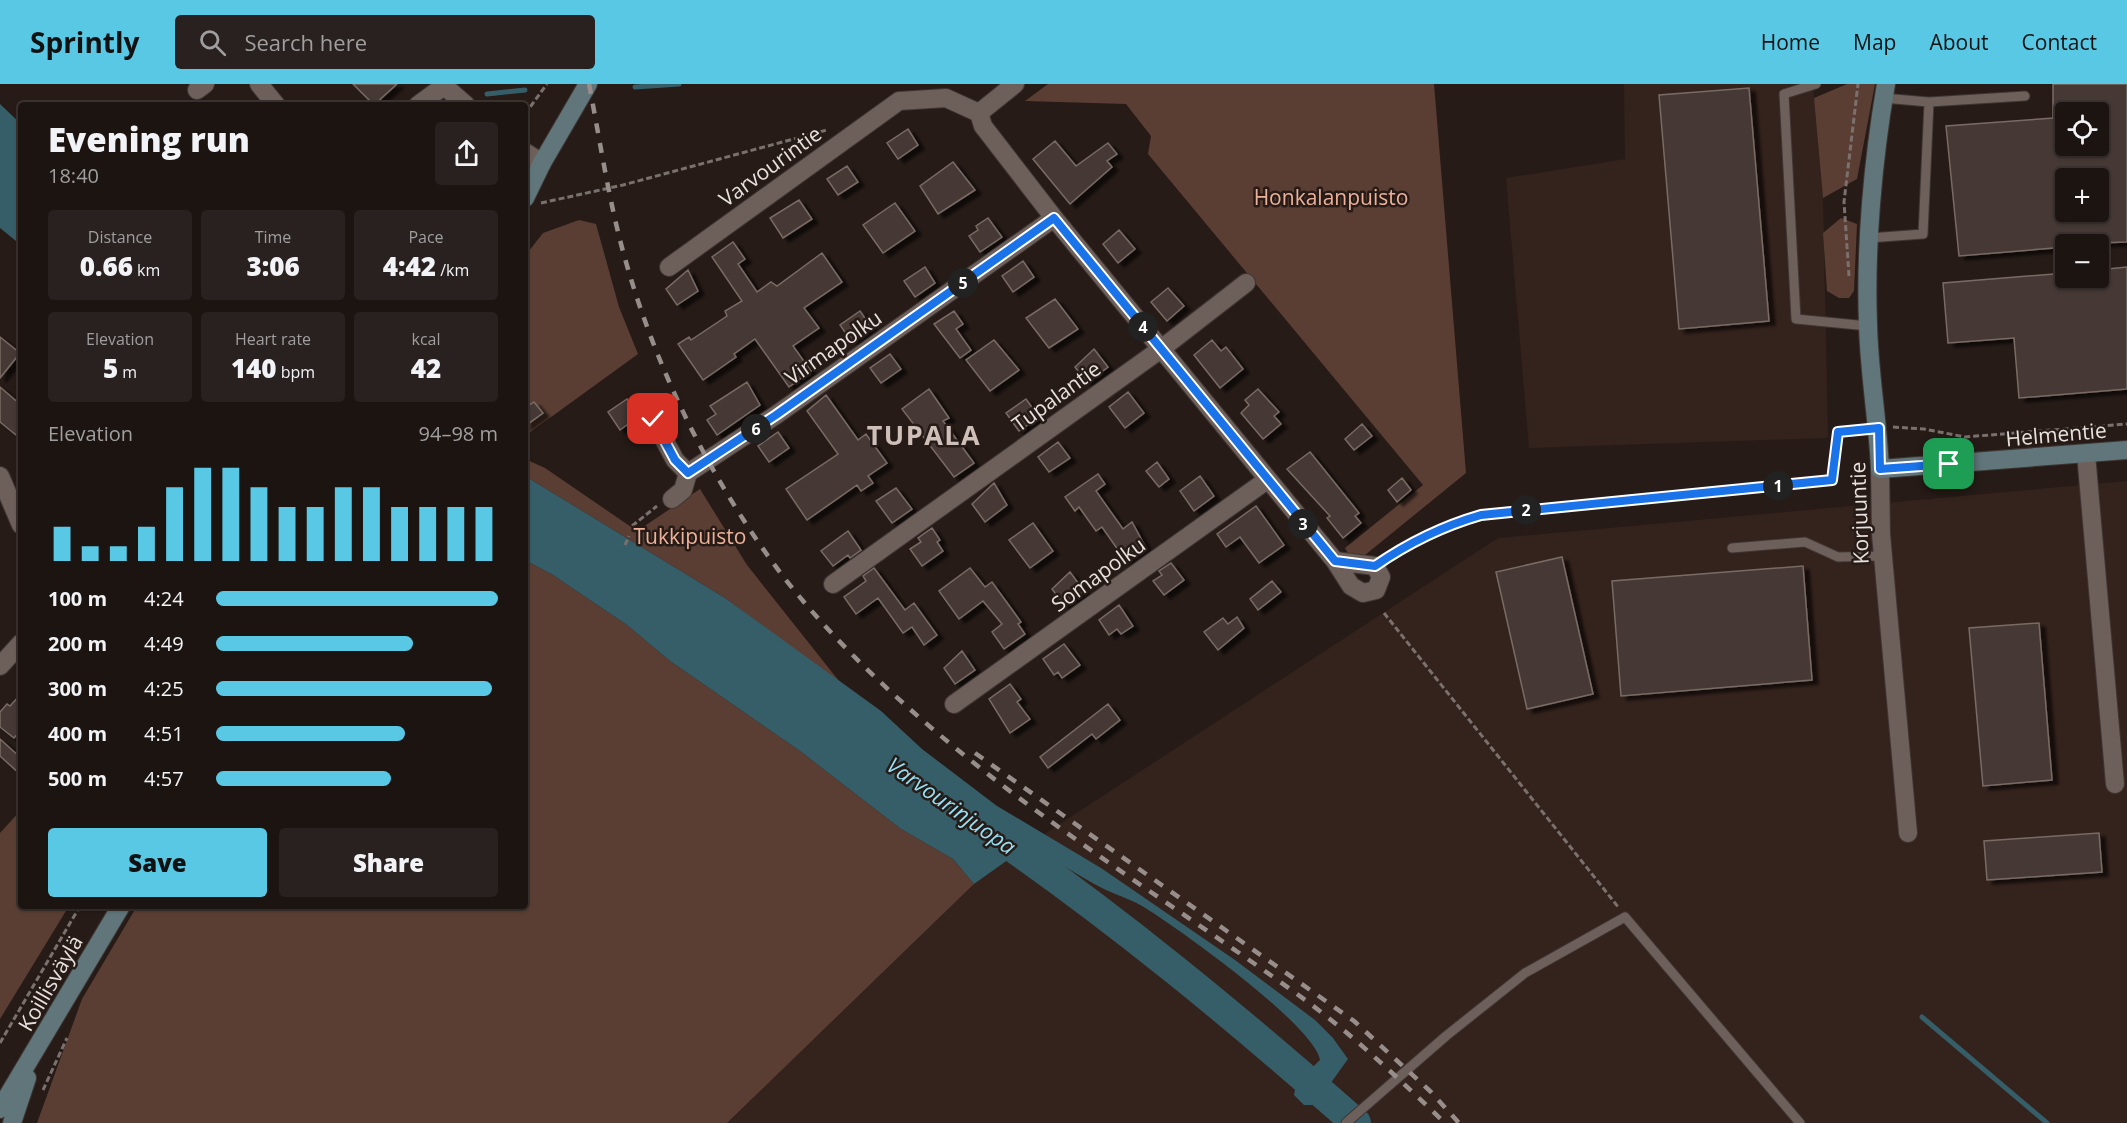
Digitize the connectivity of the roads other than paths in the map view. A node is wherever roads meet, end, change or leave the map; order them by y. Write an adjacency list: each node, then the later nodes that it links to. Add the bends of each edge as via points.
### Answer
1 (259, 84): 8 (street)
2 (588, 84): 14 (street)
3 (1015, 84): 12 (street)
4 (1816, 84): 20 (lane, via 1784,94 1796,319)
5 (443, 85): 9 (street); 10 (street)
6 (1885, 91): 11 (lane); 17 (street, Korjuuntie)
7 (2025, 96): 11 (lane)
8 (274, 102)
9 (422, 102)
10 (463, 102)
11 (1929, 102): 17 (lane, via 1923,234)
12 (979, 113): 16 (street, via 983,126); 18 (street, Varvourintie, via 946,98 898,101)
13 (528, 154): 14 (street)
14 (542, 163): 15 (street)
15 (528, 191)
16 (1054, 218): 21 (street); 26 (street, Virmapolku)
17 (1869, 238): 20 (street, Korjuuntie)
18 (669, 267)
19 (1245, 283): 21 (street, Tupalantie)
20 (1868, 326): 25 (street, Korjuuntie)
21 (1161, 349): 28 (street); 34 (street, Tupalantie)
22 (653, 419): 26 (street, via 675,460)
23 (2127, 450): 24 (street, Helmentie)
24 (2086, 454): 25 (street, Helmentie); 38 (street)
25 (1880, 469): 32 (street, Korjuuntie)
26 (688, 473): 29 (street, via 683,490)
27 (0, 476): 30 (street)
28 (1267, 480): 33 (street); 37 (street, Somapolku)
29 (672, 499)
30 (18, 518)
31 (1732, 548): 32 (lane, via 1804,542 1838,557)
32 (1883, 556): 39 (street, Korjuuntie)
33 (1335, 561): 33 (street, via 1351,586 1363,593 1376,590 1381,578 1375,566)
34 (833, 584)
35 (18, 646): 36 (street)
36 (0, 666)
37 (954, 704)
38 (2115, 784)
39 (1908, 834)
40 (119, 909): 41 (street, Koillisväylä)
41 (37, 1050): 42 (street, Koillisväylä); 43 (street, Koillisväylä)
42 (0, 1109)
43 (12, 1123)
44 (1346, 1123): 45 (lane, via 1525,974 1626,917)
45 (1800, 1123)

